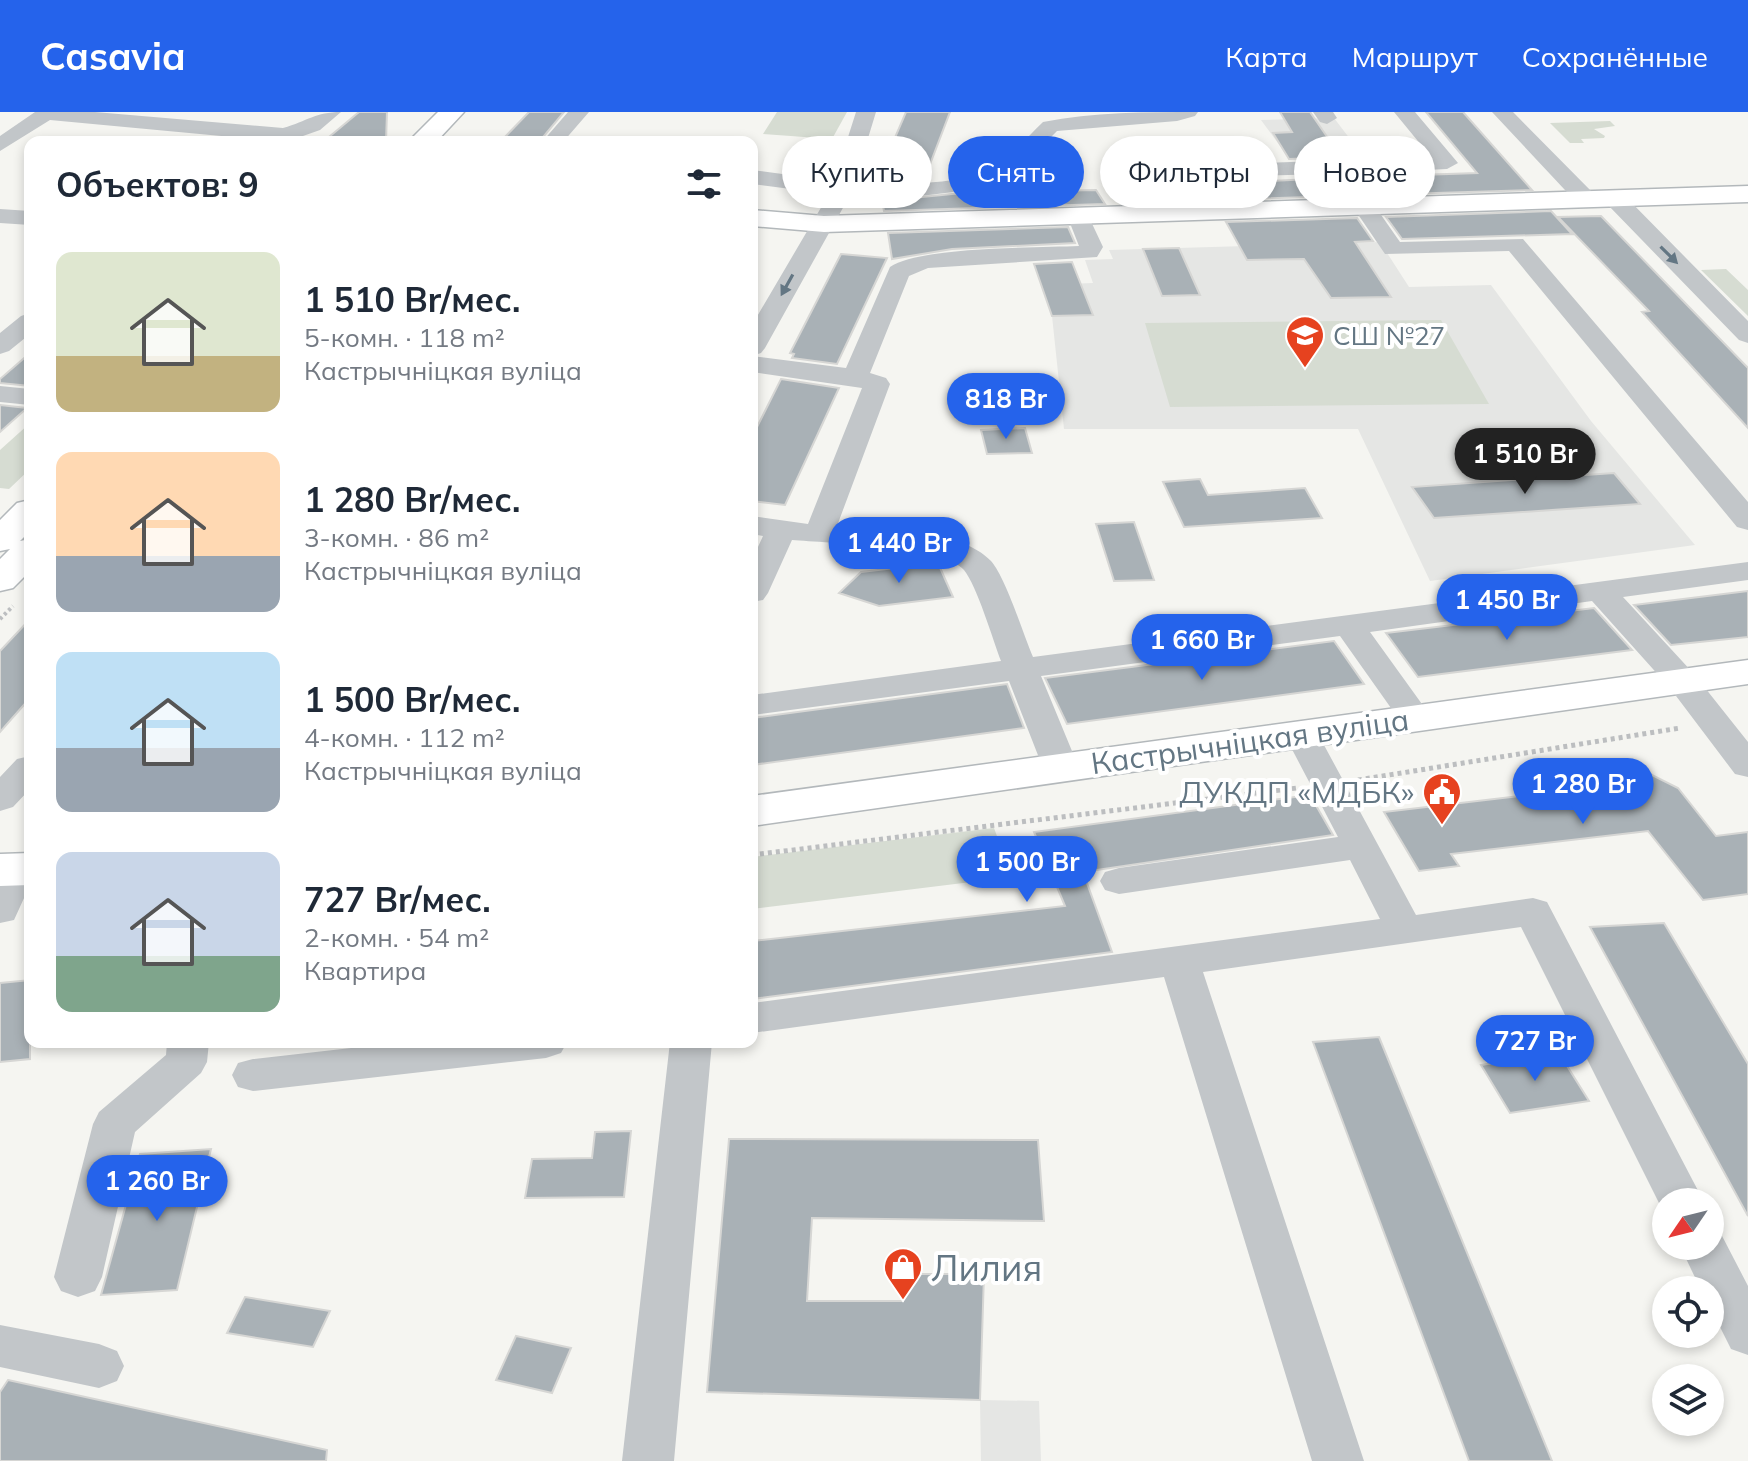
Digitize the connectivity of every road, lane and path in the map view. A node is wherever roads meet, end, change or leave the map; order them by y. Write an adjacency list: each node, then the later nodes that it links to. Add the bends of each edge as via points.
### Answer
1 (331, 112): 12 (street, via 313,126)
2 (452, 112): 13 (main road)
3 (475, 112): 14 (main road)
4 (579, 112): 15 (street)
5 (866, 112): 16 (street)
6 (1188, 112): 25 (street, via 1050,126 1005,170 986,179)
7 (1404, 112): 21 (street)
8 (1502, 112): 28 (street)
9 (48, 113): 10 (street); 17 (street)
10 (102, 115): 11 (street)
11 (263, 136)
12 (284, 136)
13 (427, 136)
14 (450, 136)
15 (557, 136)
16 (858, 136)
17 (0, 145)
18 (0, 152): 19 (street)
19 (24, 154)
20 (1435, 163): 21 (street)
21 (1447, 163): 22 (street)
22 (1471, 165)
23 (758, 178): 24 (street)
24 (782, 180)
25 (932, 187)
26 (1748, 194): 27 (main road)
27 (1615, 199): 28 (main road); 39 (street, one-way to 39)
28 (1587, 200): 29 (main road)
29 (1435, 205)
30 (832, 208): 37 (street)
31 (1338, 208): 36 (main road)
32 (1365, 208): 47 (street, via 1393,249 1515,244)
33 (0, 216): 34 (street)
34 (24, 218)
35 (758, 218): 37 (main road)
36 (1079, 218): 37 (main road); 43 (street, via 1089,252 928,261 898,272)
37 (824, 224): 40 (street, one-way to 40)
38 (24, 326): 41 (street)
39 (1748, 335)
40 (758, 337)
41 (0, 346)
42 (758, 365): 43 (street)
43 (855, 377): 49 (street, via 877,384)
44 (0, 394): 45 (street)
45 (24, 396)
46 (24, 517): 50 (main road)
47 (1748, 521)
48 (766, 527): 49 (street); 52 (street)
49 (819, 534): 57 (street, via 929,544 964,554 980,568)
50 (0, 540)
51 (24, 556): 54 (main road)
52 (758, 565)
53 (1748, 571): 55 (street)
54 (0, 580)
55 (1601, 592): 56 (street); 59 (street)
56 (1350, 626): 57 (street); 61 (street)
57 (1021, 669): 60 (street); 65 (street)
58 (1748, 672): 59 (main road, Кастрычніцкая вуліца)
59 (1682, 681): 61 (main road, Кастрычніцкая вуліца); 62 (street)
60 (758, 704)
61 (1415, 718): 63 (main road, Кастрычніцкая вуліца)
62 (1715, 723): 64 (street); 67 (path)
63 (1301, 734): 65 (main road, Кастрычніцкая вуліца); 67 (street)
64 (1748, 766)
65 (1061, 768): 69 (main road, Кастрычніцкая вуліца)
66 (24, 773): 68 (street)
67 (1328, 785): 70 (street); 71 (path)
68 (0, 799)
69 (758, 810)
70 (1361, 846): 72 (street); 73 (street)
71 (758, 854)
72 (1119, 881)
73 (1405, 930): 74 (street); 80 (street, via 1533,912)
74 (1179, 961): 75 (street); 87 (street)
75 (758, 1017)
76 (187, 1048): 82 (street, via 186,1062 115,1124)
77 (493, 1048): 79 (street)
78 (690, 1048): 86 (street)
79 (253, 1075)
80 (1674, 1188)
81 (1710, 1260): 83 (street)
82 (78, 1277)
83 (1748, 1334)
84 (0, 1346): 85 (street)
85 (99, 1366)
86 (648, 1461)
87 (1338, 1461)

